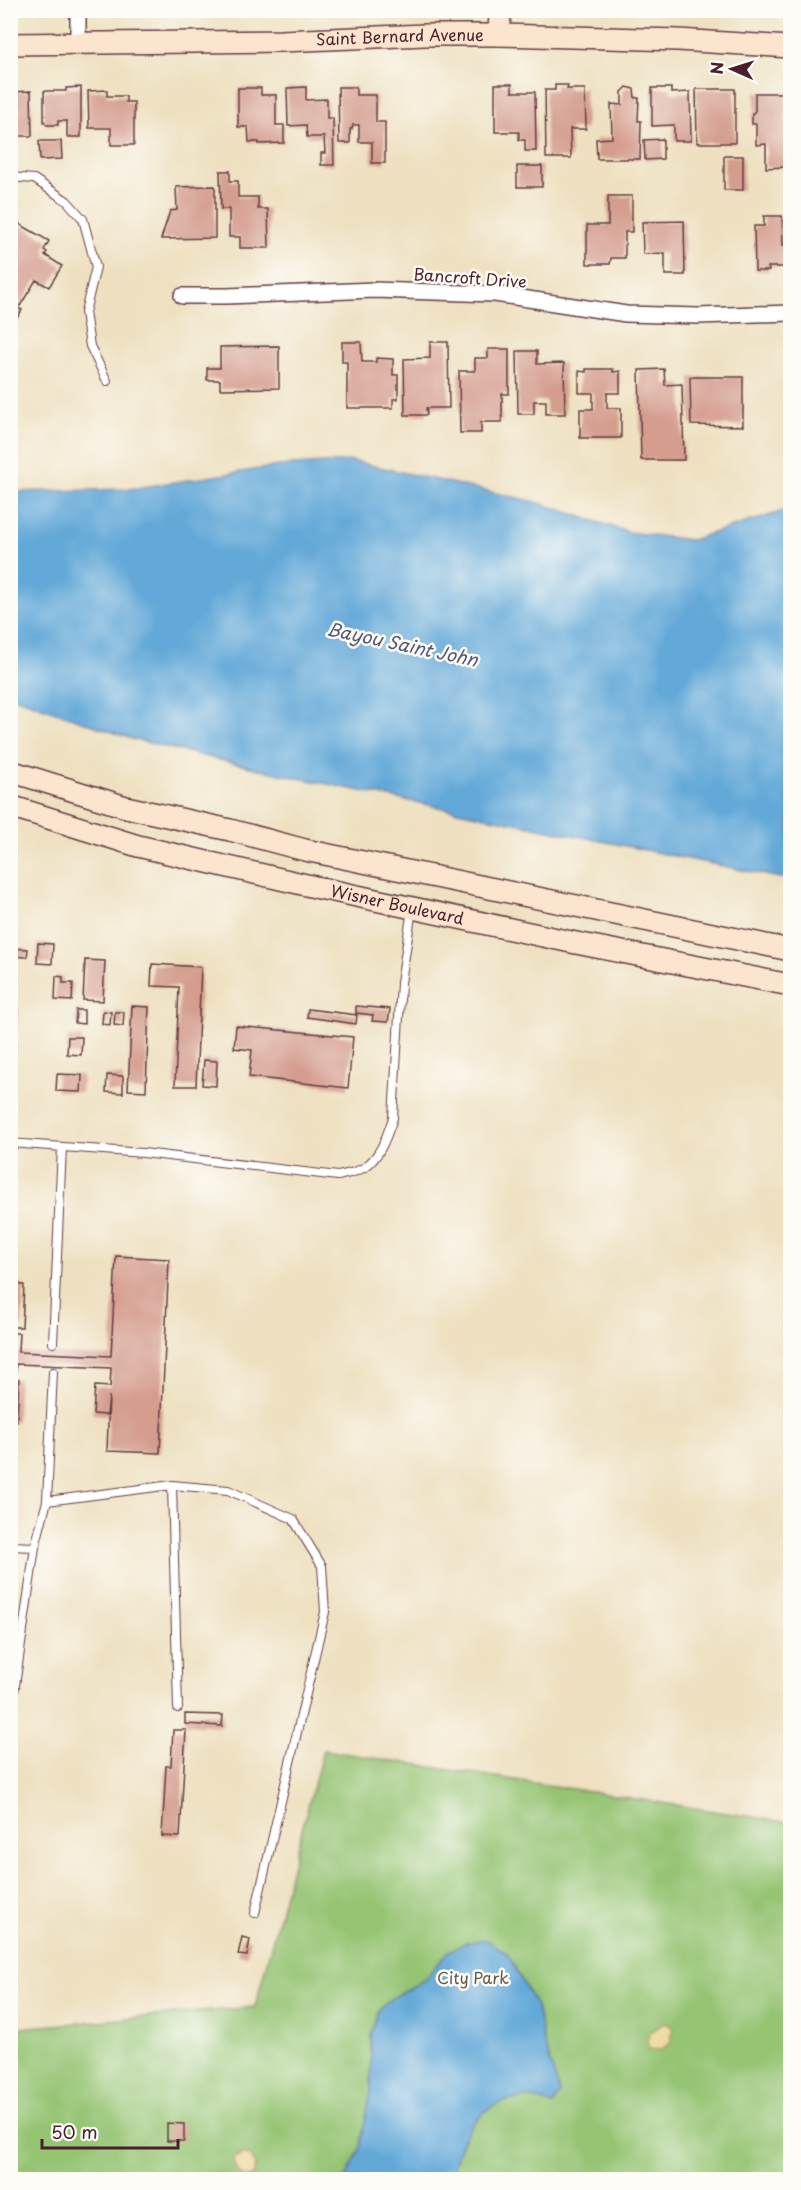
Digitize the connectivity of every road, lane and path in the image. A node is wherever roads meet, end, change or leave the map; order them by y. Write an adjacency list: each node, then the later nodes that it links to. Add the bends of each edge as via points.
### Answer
1 (78, 10): 4 (street)
2 (500, 10): 3 (street)
3 (499, 35): 4 (street, Saint Bernard Avenue); 6 (street, Saint Bernard Avenue)
4 (78, 43): 5 (street, Saint Bernard Avenue)
5 (10, 44)
6 (790, 47)
7 (10, 177): 10 (lane, via 34,180 67,201 83,219 96,267 86,312 90,346)
8 (182, 296): 9 (street, Bancroft Drive, via 374,290 495,294 626,314)
9 (790, 313)
10 (107, 381)
11 (10, 771): 14 (street, via 126,807 305,850)
12 (10, 806): 13 (street, Wisner Boulevard, via 138,846)
13 (412, 907): 15 (street, Wisner Boulevard); 17 (lane, via 401,983 393,1118 381,1148 364,1168 338,1176)
14 (790, 950)
15 (790, 985)
16 (10, 1143): 17 (lane)
17 (62, 1147): 18 (lane)
18 (53, 1343)
19 (53, 1372): 21 (lane)
20 (172, 1485): 21 (lane); 24 (lane); 26 (lane, via 228,1490 293,1519 322,1566 325,1612)
21 (47, 1501): 23 (lane)
22 (10, 1546): 23 (lane)
23 (35, 1547): 25 (lane)
24 (178, 1708)
25 (10, 1720)
26 (255, 1913)

